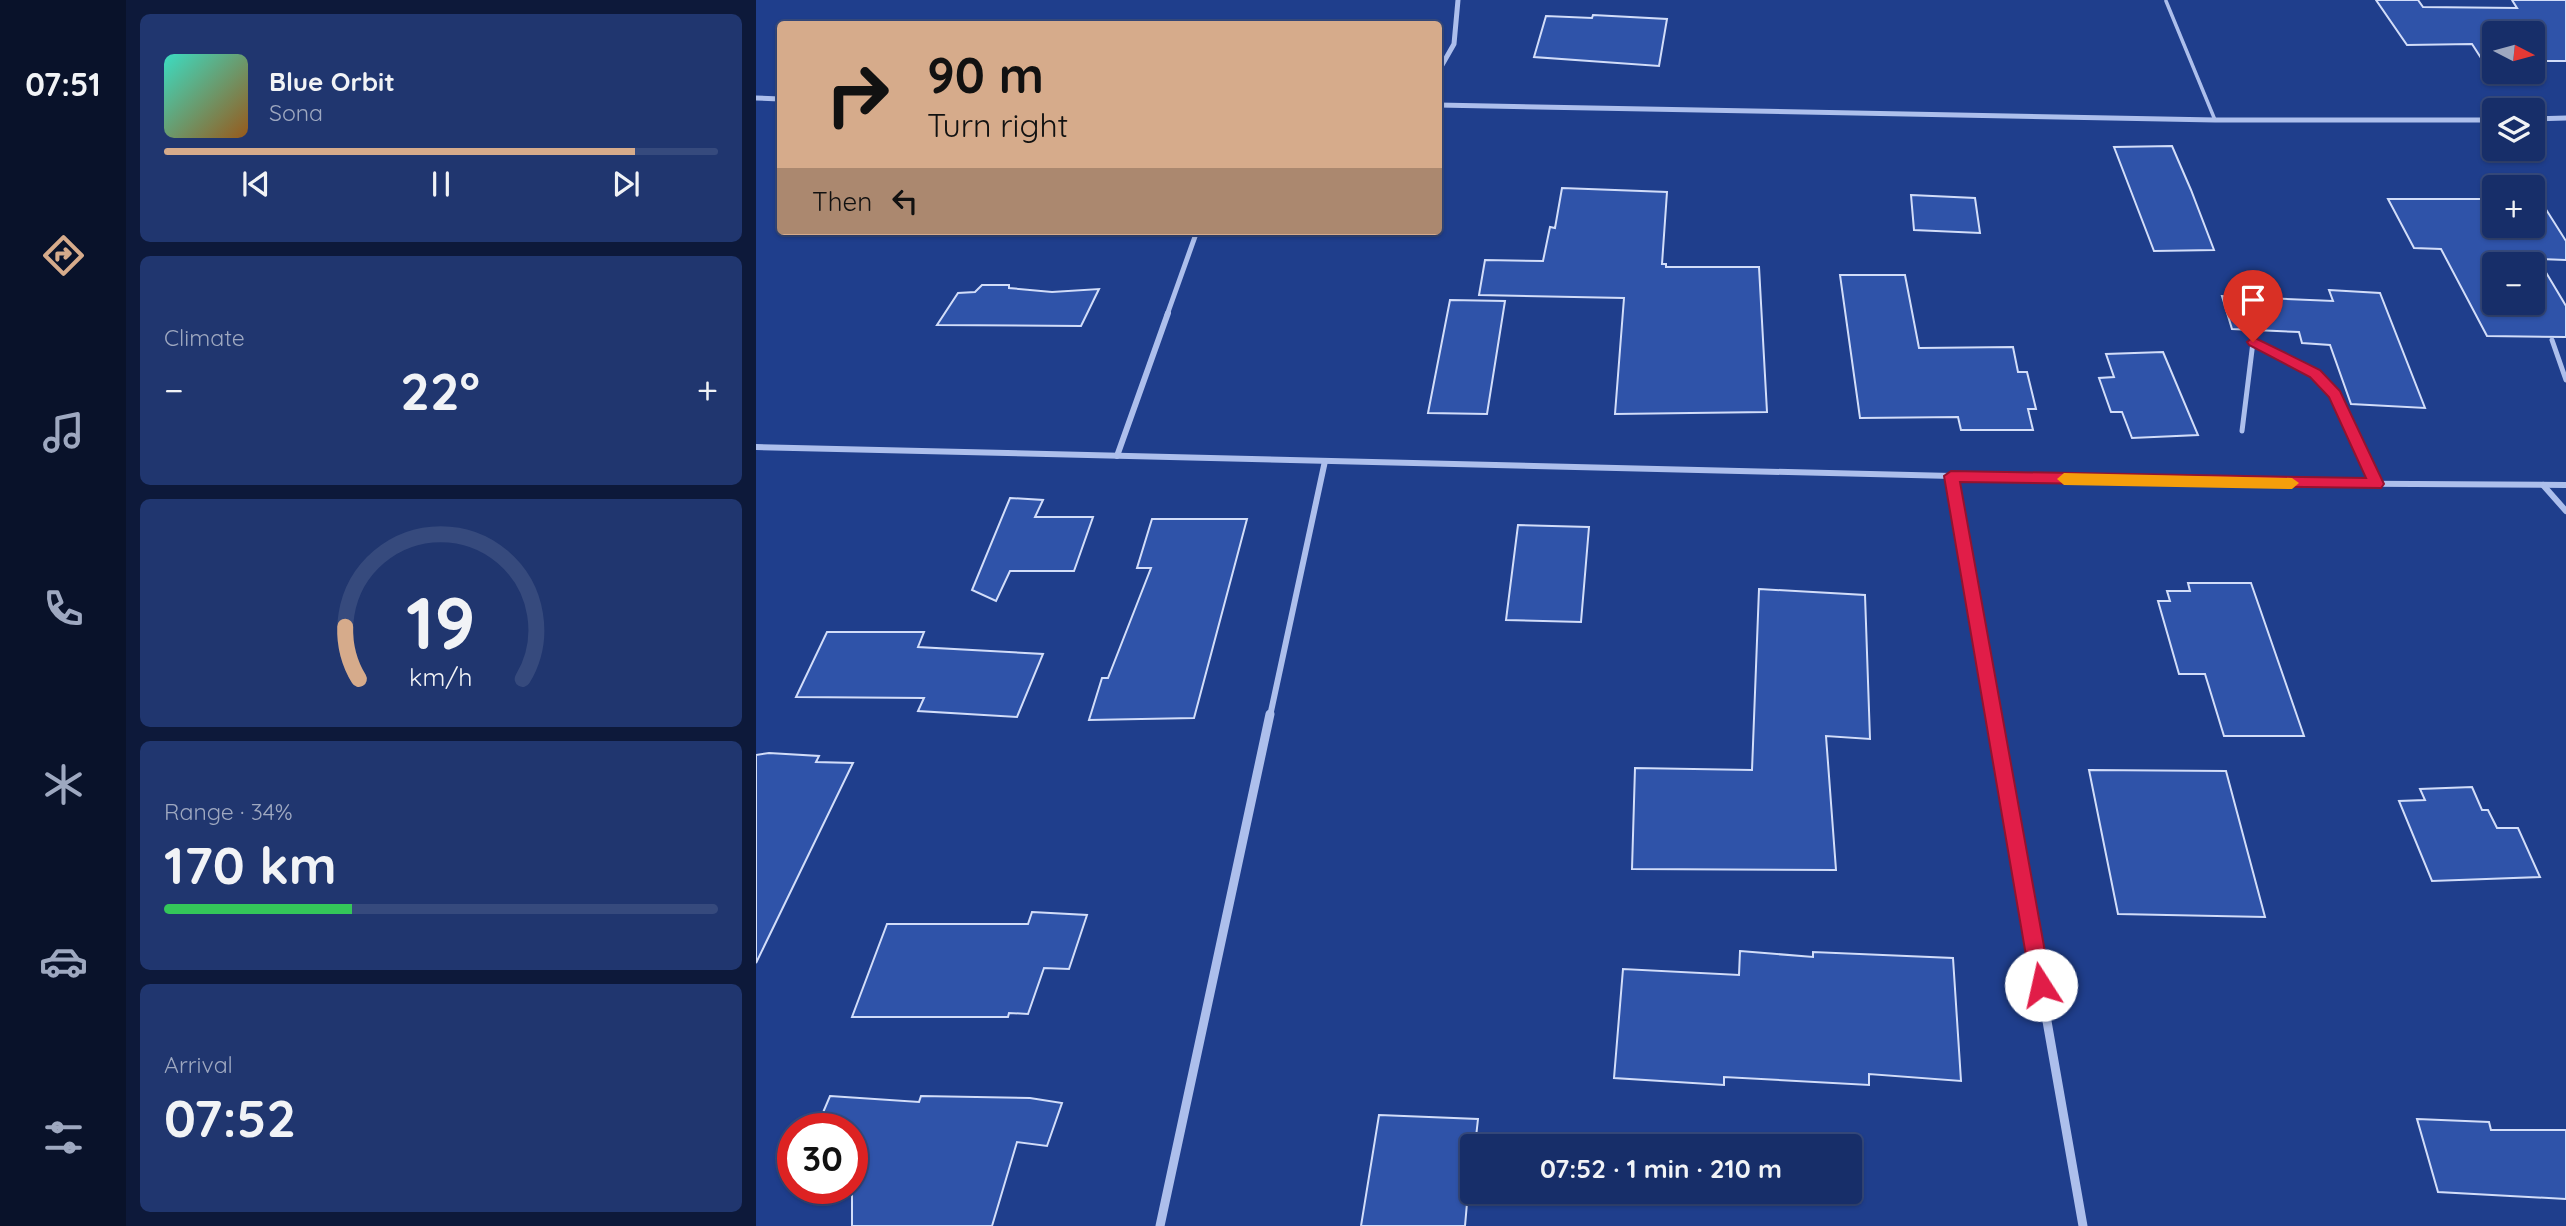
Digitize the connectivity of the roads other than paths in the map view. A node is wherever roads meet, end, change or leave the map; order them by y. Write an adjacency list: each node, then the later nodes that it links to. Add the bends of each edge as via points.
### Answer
1 (1458, 0): 3 (street, via 1454,44)
2 (2166, 1): 9 (lane)
3 (1442, 65)
4 (756, 98): 5 (street)
5 (777, 99)
6 (1442, 105): 9 (street)
7 (2566, 118): 8 (street)
8 (2545, 119)
9 (2216, 120): 10 (street)
10 (2482, 120)
11 (1196, 235): 16 (street)
12 (2552, 340): 13 (lane)
13 (2566, 380)
14 (2242, 431): 19 (lane, via 2253,342 2315,373 2335,395)
15 (756, 447): 16 (street)
16 (1117, 456): 17 (street)
17 (1325, 461): 18 (street); 23 (street)
18 (1951, 476): 19 (street); 24 (street)
19 (2376, 484): 20 (street)
20 (2543, 485): 21 (street); 22 (street)
21 (2566, 485)
22 (2566, 511)
23 (1160, 1226)
24 (2083, 1226)

